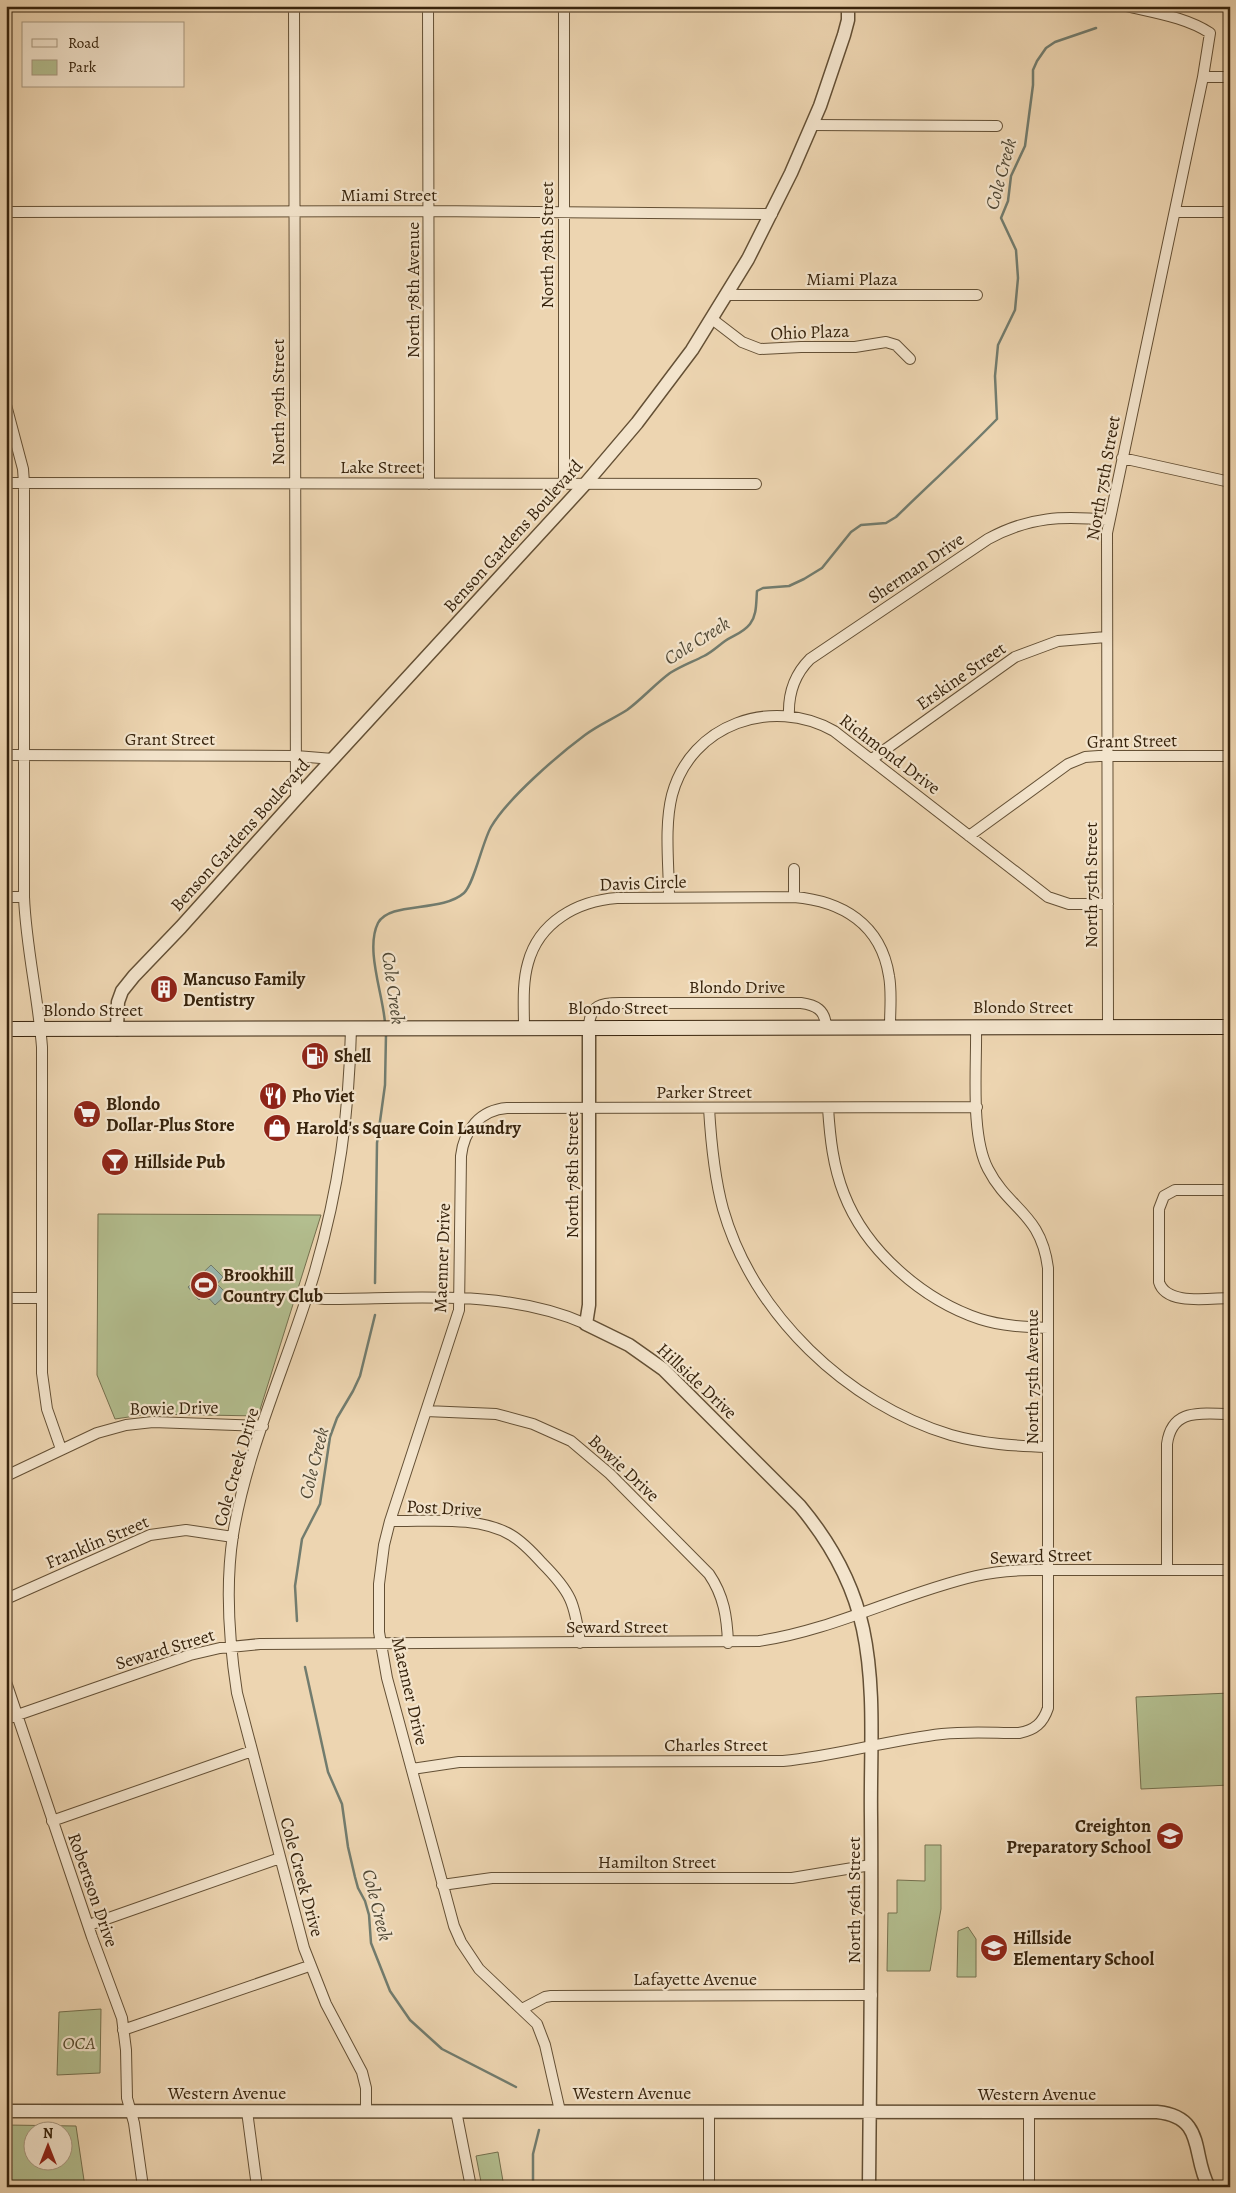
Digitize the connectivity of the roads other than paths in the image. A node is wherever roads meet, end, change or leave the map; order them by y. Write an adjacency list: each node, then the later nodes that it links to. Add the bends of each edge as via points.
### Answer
1 (294, 6): 10 (street, North 79th Street)
2 (428, 6): 11 (street, North 78th Avenue)
3 (564, 6): 13 (street, North 78th Street)
4 (848, 6): 8 (street, Benson Gardens Boulevard, via 844,36)
5 (1126, 6): 6 (street, North 75th Street, via 1177,17 1210,33)
6 (1203, 77): 7 (street); 14 (street, North 75th Street)
7 (1230, 77)
8 (812, 125): 9 (street); 16 (street, Benson Gardens Boulevard)
9 (997, 126)
10 (294, 211): 11 (street, Miami Street); 12 (street, Miami Street); 28 (street, North 79th Street)
11 (429, 211): 13 (street, Miami Street); 29 (street, North 78th Avenue)
12 (6, 212)
13 (565, 212): 16 (street, Miami Street); 26 (street, North 78th Street)
14 (1175, 212): 15 (street); 22 (street, North 75th Street)
15 (1230, 212)
16 (772, 214): 17 (street, Benson Gardens Boulevard)
17 (727, 295): 18 (street, Miami Plaza); 19 (street, Benson Gardens Boulevard)
18 (977, 295)
19 (712, 319): 20 (street, Ohio Plaza, via 742,342 760,349 854,347 886,342 896,345); 27 (street, Benson Gardens Boulevard, via 638,423)
20 (910, 359)
21 (6, 405): 25 (street)
22 (1122, 458): 23 (street); 31 (street, North 75th Street)
23 (1230, 482)
24 (6, 483): 25 (street, Lake Street)
25 (24, 483): 28 (street, Lake Street); 35 (street)
26 (564, 483): 27 (street, Lake Street); 29 (street, Lake Street)
27 (586, 483): 30 (street, Lake Street); 39 (street, Benson Gardens Boulevard)
28 (295, 484): 29 (street, Lake Street); 36 (street, North 79th Street)
29 (429, 484)
30 (756, 484)
31 (1109, 520): 32 (street, North 75th Street); 33 (street, Sherman Drive, via 1042,519 1012,527 988,539 810,659 794,682)
32 (1106, 637): 37 (street, North 75th Street); 40 (street, Erskine Street, via 1058,641 1015,657)
33 (789, 716): 40 (street, Richmond Drive, via 825,726); 47 (street, Richmond Drive, via 759,716 731,725 706,742 686,764 676,783 670,807)
34 (6, 755): 35 (street, Grant Street)
35 (24, 755): 36 (street, Grant Street); 45 (street)
36 (296, 756): 39 (street, Grant Street); 41 (street, North 79th Street)
37 (1107, 756): 38 (street, Grant Street); 42 (street, Grant Street, via 1085,757 1068,764); 48 (street, North 75th Street)
38 (1230, 756)
39 (333, 759): 41 (street, Benson Gardens Boulevard)
40 (872, 759): 42 (street, Richmond Drive)
41 (296, 799): 58 (street, Benson Gardens Boulevard, via 126,985 118,1002)
42 (969, 836): 48 (street, Richmond Drive, via 1048,897 1069,904)
43 (794, 869): 46 (street)
44 (6, 897): 45 (street)
45 (24, 897): 57 (street)
46 (794, 897): 47 (street, Davis Circle); 51 (street, Davis Circle, via 819,900 838,907 872,934 888,968)
47 (669, 898): 55 (street, Davis Circle, via 598,899 561,917 540,938 528,963 524,986)
48 (1108, 904): 53 (street, North 75th Street)
49 (589, 1026): 50 (main road, Blondo Street); 50 (street, Blondo Drive, via 593,1010 603,1004 801,1003 822,1011); 55 (main road, Blondo Street); 61 (street, North 78th Street)
50 (826, 1026): 51 (main road, Blondo Street)
51 (890, 1026): 52 (main road, Blondo Street)
52 (976, 1026): 53 (main road, Blondo Street); 60 (street, North 75th Avenue)
53 (1108, 1026): 54 (main road, Blondo Street)
54 (1230, 1027)
55 (524, 1028): 59 (main road, Blondo Street)
56 (6, 1029): 57 (main road, Blondo Street)
57 (41, 1029): 58 (main road, Blondo Street); 68 (street)
58 (117, 1029): 59 (main road, Blondo Street)
59 (351, 1029): 66 (street, Cole Creek Drive, via 348,1103 341,1162 330,1217)
60 (977, 1107): 63 (street, Parker Street); 72 (street, North 75th Avenue, via 978,1140 987,1168 1027,1216 1043,1244 1048,1268)
61 (590, 1108): 62 (street, Parker Street); 64 (street, Parker Street, via 507,1108 490,1112 469,1130 463,1142); 71 (street, North 78th Street, via 589,1305)
62 (709, 1108): 63 (street, Parker Street); 76 (street, via 716,1180 736,1243 767,1299 814,1353 864,1394 920,1424 981,1442)
63 (828, 1108): 72 (street, via 832,1153 844,1195 864,1230 893,1263 928,1294 964,1313 1002,1324)
64 (461, 1160): 69 (street, Maenner Drive)
65 (1230, 1190): 70 (street, via 1175,1190 1164,1196 1159,1209 1159,1282 1165,1293 1176,1298)
66 (307, 1297): 69 (street, Hillside Drive); 75 (street, Cole Creek Drive)
67 (6, 1298): 68 (street)
68 (42, 1298): 77 (street, via 43,1390)
69 (460, 1298): 71 (street, Hillside Drive, via 526,1304); 73 (street, Maenner Drive, via 458,1314)
70 (1230, 1298)
71 (586, 1324): 85 (street, Hillside Drive, via 629,1345 663,1369 800,1506 832,1551 846,1577)
72 (1048, 1328): 76 (street, North 75th Avenue)
73 (426, 1411): 79 (street, Maenner Drive); 87 (street, Bowie Drive, via 479,1412 512,1417 553,1432 585,1451 709,1574 725,1607)
74 (1230, 1414): 82 (street, via 1184,1416 1175,1423 1168,1436)
75 (264, 1426): 77 (street, Bowie Drive, via 138,1423 107,1429); 80 (street, Cole Creek Drive)
76 (1048, 1448): 81 (street, North 75th Avenue)
77 (61, 1449): 78 (street, Bowie Drive)
78 (6, 1476)
79 (390, 1521): 86 (street, Post Drive, via 459,1522 484,1525 511,1535 556,1576 568,1592); 88 (street, Maenner Drive, via 379,1584)
80 (233, 1537): 84 (street, Franklin Street, via 186,1530 150,1535); 89 (street, Cole Creek Drive, via 229,1591)
81 (1048, 1570): 82 (street, Seward Street); 85 (street, Seward Street, via 1005,1571 976,1576); 93 (street, North 75th Avenue, via 1048,1708 1038,1726)
82 (1167, 1570): 83 (street, Seward Street)
83 (1230, 1570)
84 (6, 1600)
85 (859, 1614): 87 (street, Seward Street, via 784,1637); 94 (street, North 76th Street, via 869,1671)
86 (580, 1643): 87 (street, Seward Street); 88 (street, Seward Street)
87 (728, 1643)
88 (381, 1644): 89 (street, Seward Street); 96 (street, Maenner Drive)
89 (231, 1646): 91 (street, Seward Street, via 190,1655); 95 (street, Cole Creek Drive, via 237,1693)
90 (6, 1682): 91 (street, Robertson Drive)
91 (18, 1715): 92 (street, Seward Street); 97 (street, Robertson Drive)
92 (6, 1719)
93 (1019, 1733): 94 (street, Charles Street, via 943,1734)
94 (870, 1747): 96 (street, Charles Street, via 783,1761 459,1762); 99 (street, North 76th Street)
95 (252, 1751): 97 (street); 98 (street, Cole Creek Drive)
96 (412, 1769): 100 (street, Maenner Drive)
97 (52, 1821): 101 (street, Robertson Drive)
98 (280, 1858): 101 (street); 102 (street, Cole Creek Drive)
99 (871, 1865): 100 (street, Hamilton Street, via 792,1878 492,1878); 103 (street, North 76th Street)
100 (442, 1885): 104 (street, Maenner Drive, via 454,1926 470,1957 490,1981)
101 (88, 1925): 105 (street, Robertson Drive, via 116,2001)
102 (309, 1966): 105 (street); 109 (street, Cole Creek Drive, via 362,2072)
103 (872, 1995): 104 (street, Lafayette Avenue, via 551,1996); 113 (street, North 76th Street)
104 (522, 2009): 111 (street, Maenner Drive, via 542,2034)
105 (123, 2030): 106 (street, Robertson Drive, via 126,2098)
106 (130, 2110): 107 (street, Western Avenue); 108 (street, Western Avenue); 115 (street)
107 (6, 2111)
108 (247, 2111): 109 (street, Western Avenue); 116 (street)
109 (366, 2111): 110 (street, Western Avenue)
110 (456, 2111): 111 (street, Western Avenue); 117 (street)
111 (560, 2111): 112 (street, Western Avenue)
112 (709, 2111): 113 (street, Western Avenue); 118 (street)
113 (871, 2112): 114 (street, Western Avenue); 119 (street, North 76th Street)
114 (1029, 2112): 120 (street); 121 (street, Western Avenue, via 1170,2114 1192,2130 1198,2144 1202,2175)
115 (143, 2187)
116 (257, 2187)
117 (470, 2187)
118 (709, 2187)
119 (869, 2187)
120 (1029, 2187)
121 (1209, 2187)

